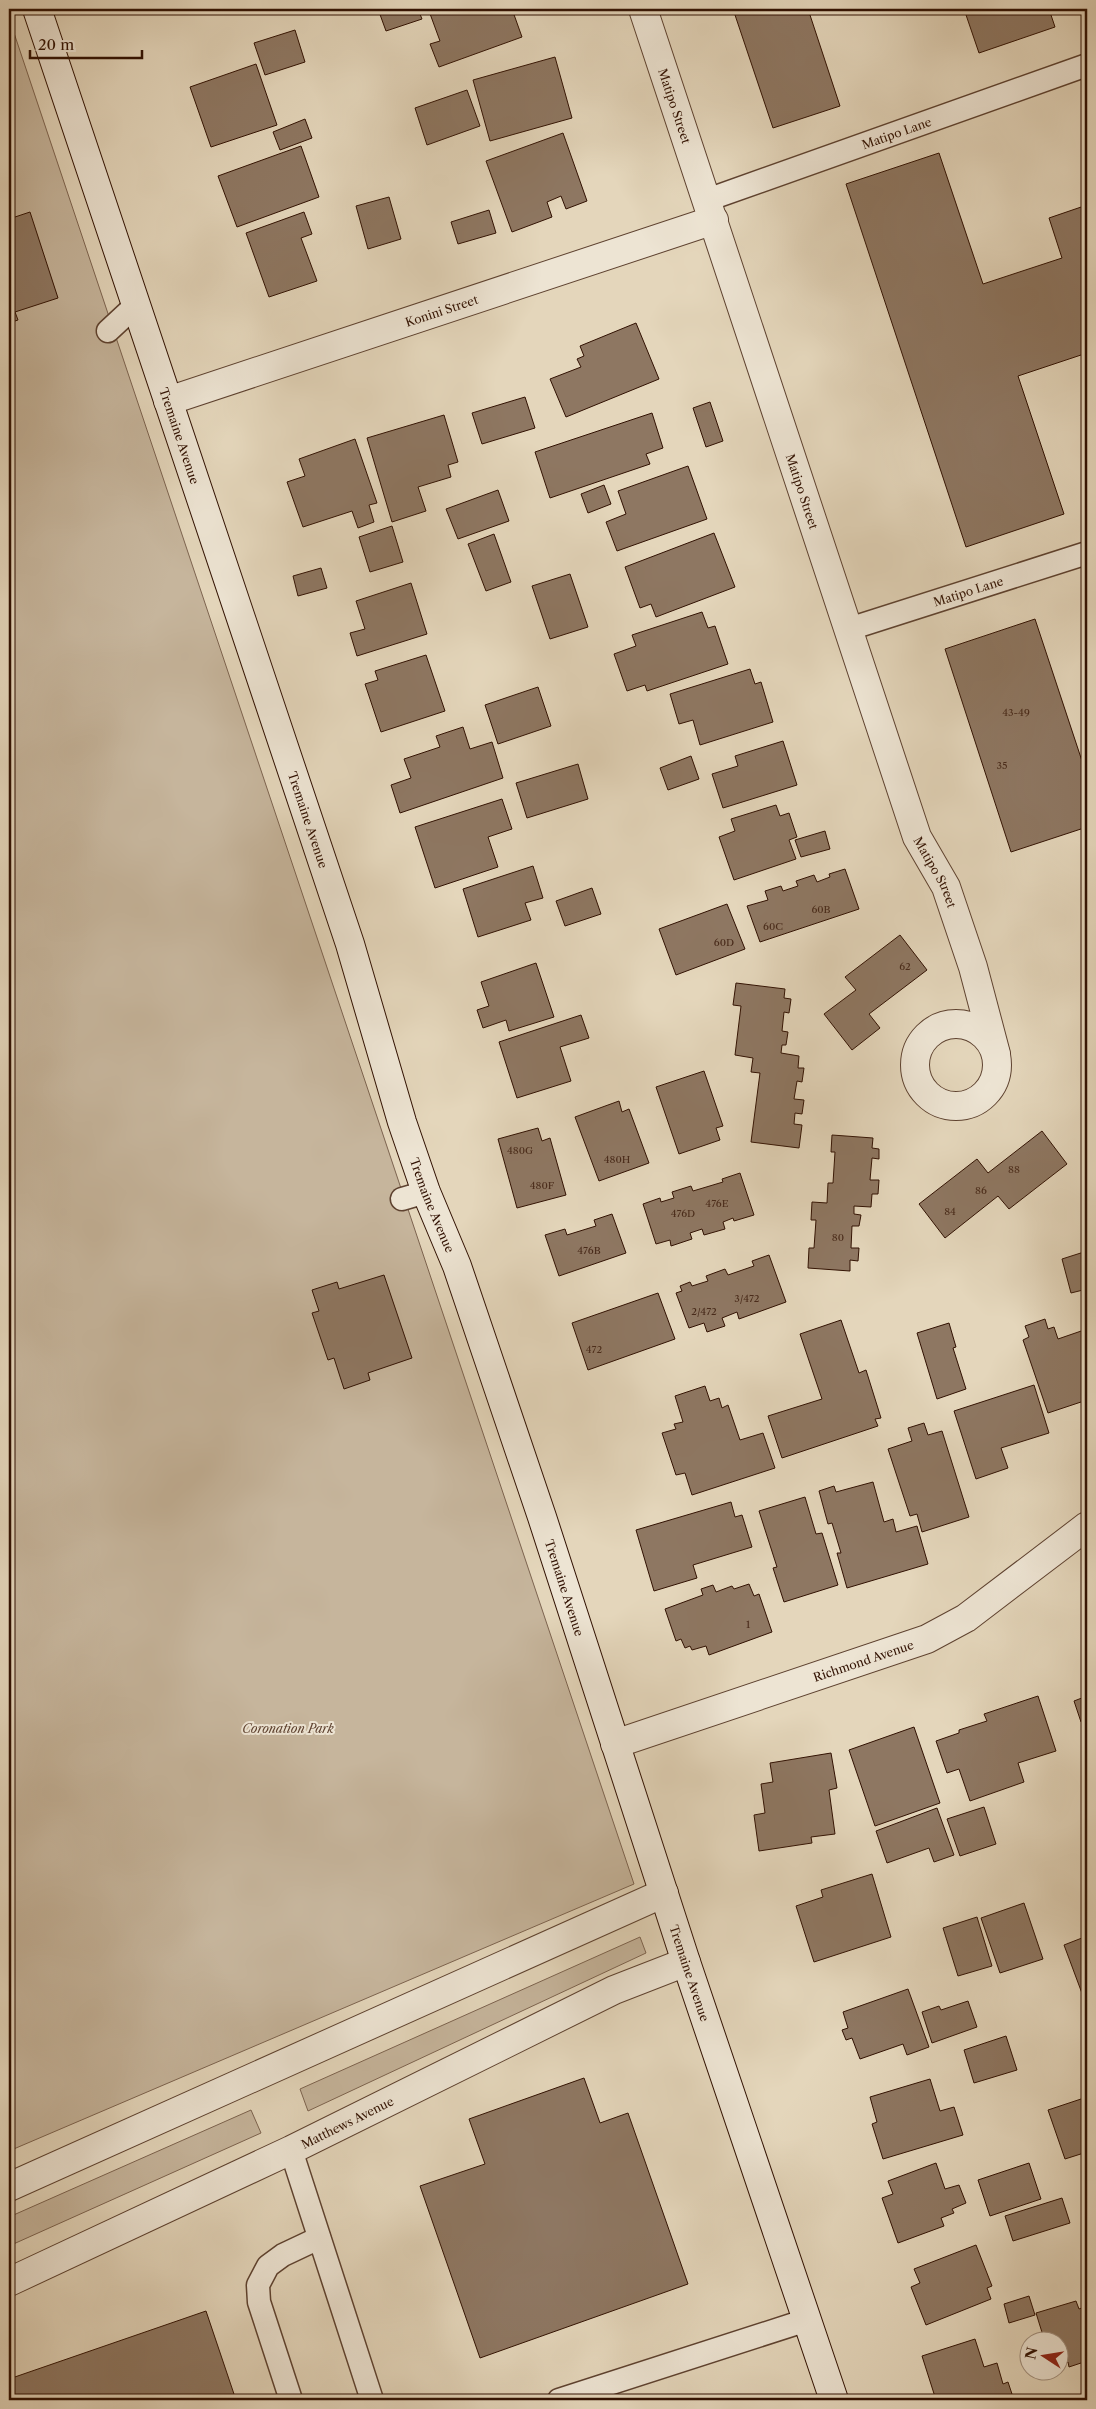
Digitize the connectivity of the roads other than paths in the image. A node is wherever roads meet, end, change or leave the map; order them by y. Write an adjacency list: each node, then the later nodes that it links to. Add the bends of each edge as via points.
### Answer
1 (37, 9): 5 (street, Tremaine Avenue)
2 (643, 9): 4 (street, Matipo Street)
3 (1087, 65): 4 (lane, Matipo Lane)
4 (710, 210): 7 (street, Konini Street); 9 (street, Matipo Street)
5 (136, 304): 6 (lane); 7 (street, Tremaine Avenue)
6 (108, 331)
7 (168, 402): 14 (street, Tremaine Avenue, via 350,944 402,1122 414,1196 457,1266)
8 (1087, 553): 9 (lane, Matipo Lane)
9 (849, 629): 10 (street, Matipo Street, via 917,837 946,887)
10 (974, 967): 11 (street, Matipo Street, via 972,993); 12 (street, Matipo Street)
11 (956, 1023): 12 (street, via 981,1032); 12 (street, Matipo Street, via 931,1032 916,1054 918,1081 937,1101 950,1105 976,1101 994,1081)
12 (996, 1054)
13 (1087, 1526): 14 (street, Richmond Avenue, via 966,1618 927,1639)
14 (615, 1744): 15 (street, Tremaine Avenue)
15 (664, 1893): 16 (street, Tremaine Avenue); 18 (street)
16 (686, 1962): 17 (street, Matthews Avenue, via 614,1990); 21 (street, Tremaine Avenue)
17 (291, 2150): 19 (lane); 20 (street, Matthews Avenue)
18 (9, 2187)
19 (319, 2238): 22 (lane, via 268,2266 258,2284 259,2302); 23 (lane)
20 (9, 2282)
21 (807, 2320): 24 (lane); 25 (street, Tremaine Avenue)
22 (291, 2400)
23 (372, 2400)
24 (558, 2400)
25 (834, 2400)

